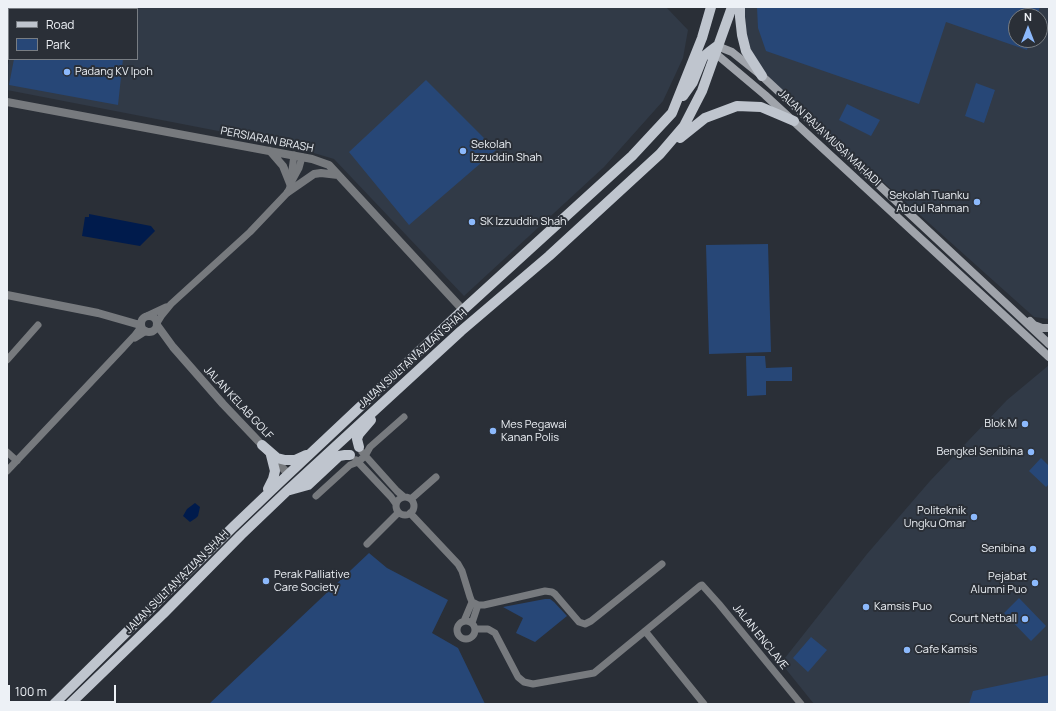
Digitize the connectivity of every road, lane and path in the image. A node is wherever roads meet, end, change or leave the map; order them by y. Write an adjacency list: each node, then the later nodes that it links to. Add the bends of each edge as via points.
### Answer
1 (711, 7): 8 (main road, JALAN SULTAN AZLAN SHAH, via 702,38)
2 (718, 7): 5 (main road, via 709,39)
3 (732, 7): 5 (main road, JALAN SULTAN AZLAN SHAH)
4 (740, 7): 6 (main road, via 746,51)
5 (715, 49): 6 (main road, JALAN RAJA MUSA MAHADI, via 732,52); 8 (main road, via 703,57 693,82); 9 (main road, JALAN RAJA MUSA MAHADI); 11 (main road, JALAN SULTAN AZLAN SHAH, via 702,91 684,126)
6 (762, 76): 18 (main road, JALAN RAJA MUSA MAHADI)
7 (7, 102): 10 (street, PERSIARAN BRASH)
8 (672, 113): 17 (main road, JALAN SULTAN AZLAN SHAH, via 632,156)
9 (794, 121): 11 (main road, via 760,108 737,106 705,118); 23 (main road, JALAN RAJA MUSA MAHADI)
10 (270, 151): 12 (street, PERSIARAN BRASH); 14 (street, via 283,166)
11 (660, 154): 25 (main road, JALAN SULTAN AZLAN SHAH)
12 (298, 156): 13 (street, PERSIARAN BRASH, via 329,165); 14 (street, via 292,170)
13 (338, 175): 14 (street, via 314,174); 17 (street, PERSIARAN BRASH)
14 (290, 186): 16 (street, via 250,232)
15 (7, 295): 19 (street)
16 (171, 304): 19 (street); 19 (street, via 162,315)
17 (463, 310): 28 (main road, JALAN SULTAN AZLAN SHAH)
18 (1015, 312): 21 (main road, via 1020,312 1034,325); 22 (main road, JALAN RAJA MUSA MAHADI)
19 (148, 324): 27 (street, JALAN KELAB GOLF); 33 (street)
20 (38, 325): 24 (street)
21 (1049, 328)
22 (1049, 344)
23 (1049, 356)
24 (7, 360)
25 (380, 405): 30 (main road, via 357,439); 36 (main road, via 368,409 302,470); 38 (main road, JALAN SULTAN AZLAN SHAH)
26 (404, 417): 30 (street, via 370,448)
27 (262, 445): 28 (main road, via 277,458 285,460 295,460); 31 (street, JALAN KELAB GOLF)
28 (315, 449): 36 (main road, JALAN SULTAN AZLAN SHAH)
29 (7, 452): 33 (street)
30 (362, 452): 34 (street); 40 (street, via 397,491)
31 (270, 455): 36 (street, JALAN KELAB GOLF); 41 (main road, via 275,471 270,486)
32 (350, 455): 34 (street); 38 (main road, via 339,456 308,485)
33 (17, 461): 35 (street)
34 (358, 462): 39 (street, via 350,465); 42 (street)
35 (7, 471)
36 (288, 474): 41 (main road, JALAN SULTAN AZLAN SHAH)
37 (436, 477): 40 (street)
38 (287, 491): 50 (main road, JALAN SULTAN AZLAN SHAH)
39 (316, 496)
40 (408, 498): 42 (street, via 399,499); 44 (street, via 414,505)
41 (259, 502): 49 (main road, JALAN SULTAN AZLAN SHAH)
42 (396, 504): 43 (street)
43 (398, 513): 44 (street); 45 (street)
44 (410, 514): 47 (street, via 458,564)
45 (367, 544)
46 (662, 564): 47 (street, via 585,624 579,622 552,592 545,591 484,605)
47 (475, 604): 48 (street, via 470,624 495,633 518,677 533,684 594,673)
48 (645, 632): 51 (street); 52 (street, JALAN ENCLAVE, via 702,585)
49 (54, 704)
50 (70, 704)
51 (704, 704)
52 (801, 704)

